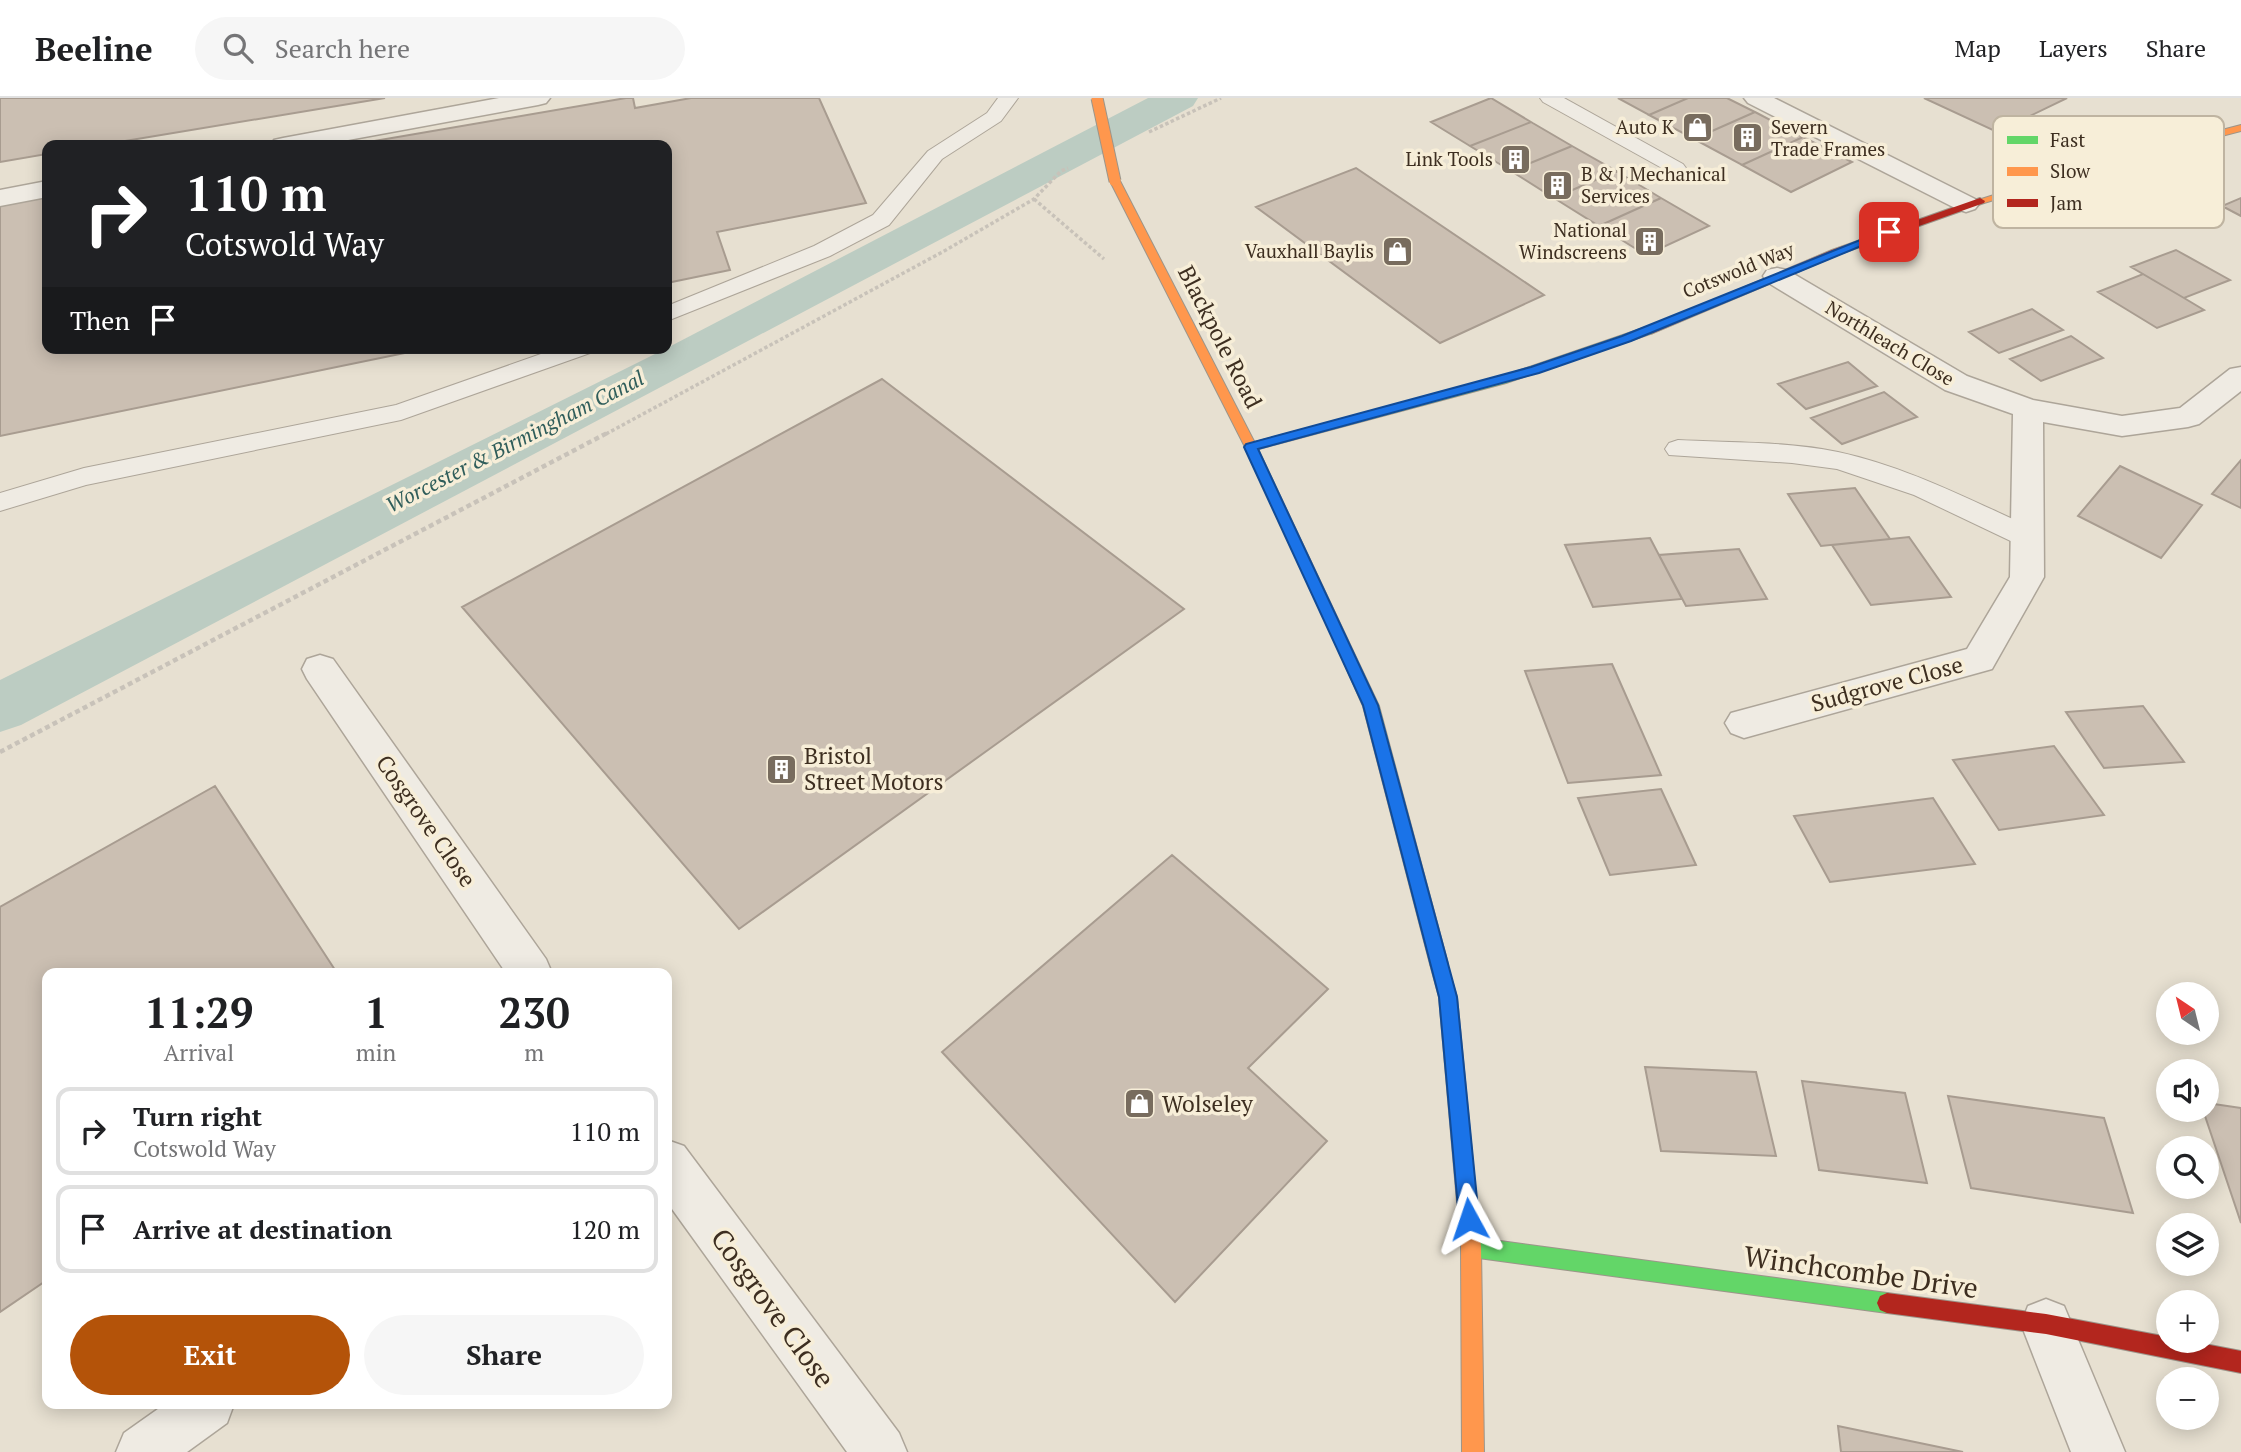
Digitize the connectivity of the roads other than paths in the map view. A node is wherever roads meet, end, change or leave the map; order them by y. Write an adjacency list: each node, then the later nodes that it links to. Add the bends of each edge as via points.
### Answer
1 (538, 98): 8 (street)
2 (1008, 98): 15 (lane, via 994,117 935,155 881,220 822,251)
3 (1097, 98): 19 (main road, Blackpole Road, bridge, via 1115,181)
4 (1550, 98): 9 (lane)
5 (1756, 98): 13 (street)
6 (2241, 128): 7 (main road, Cotswold Way)
7 (2224, 132)
8 (310, 140)
9 (1676, 168)
10 (42, 190): 12 (street)
11 (1993, 195): 13 (main road, Cotswold Way)
12 (0, 198)
13 (1966, 204): 14 (main road, Cotswold Way)
14 (1777, 276): 18 (street, Northleach Close, via 1956,383); 19 (main road, Cotswold Way, via 1627,339 1512,378)
15 (672, 312)
16 (565, 354): 21 (lane, via 401,412 85,477)
17 (2241, 376): 18 (street, Northleach Close, via 2188,417 2122,426)
18 (2028, 409): 22 (street, Sudgrove Close)
19 (1251, 447): 27 (main road, Blackpole Road, via 1371,705 1448,997)
20 (1678, 449): 22 (lane, via 1857,465)
21 (0, 502)
22 (2027, 537): 24 (street, Sudgrove Close, via 2027,577 1979,659)
23 (320, 669): 25 (street, Cosgrove Close)
24 (1744, 723)
25 (528, 968)
26 (672, 1170): 32 (street, Cosgrove Close)
27 (1471, 1247): 28 (main road, Winchcombe Drive); 33 (main road, Blackpole Road)
28 (2046, 1324): 29 (main road, Winchcombe Drive); 34 (street)
29 (2241, 1362)
30 (201, 1409): 31 (street)
31 (143, 1452)
32 (880, 1452)
33 (1473, 1452)
34 (2098, 1452)

